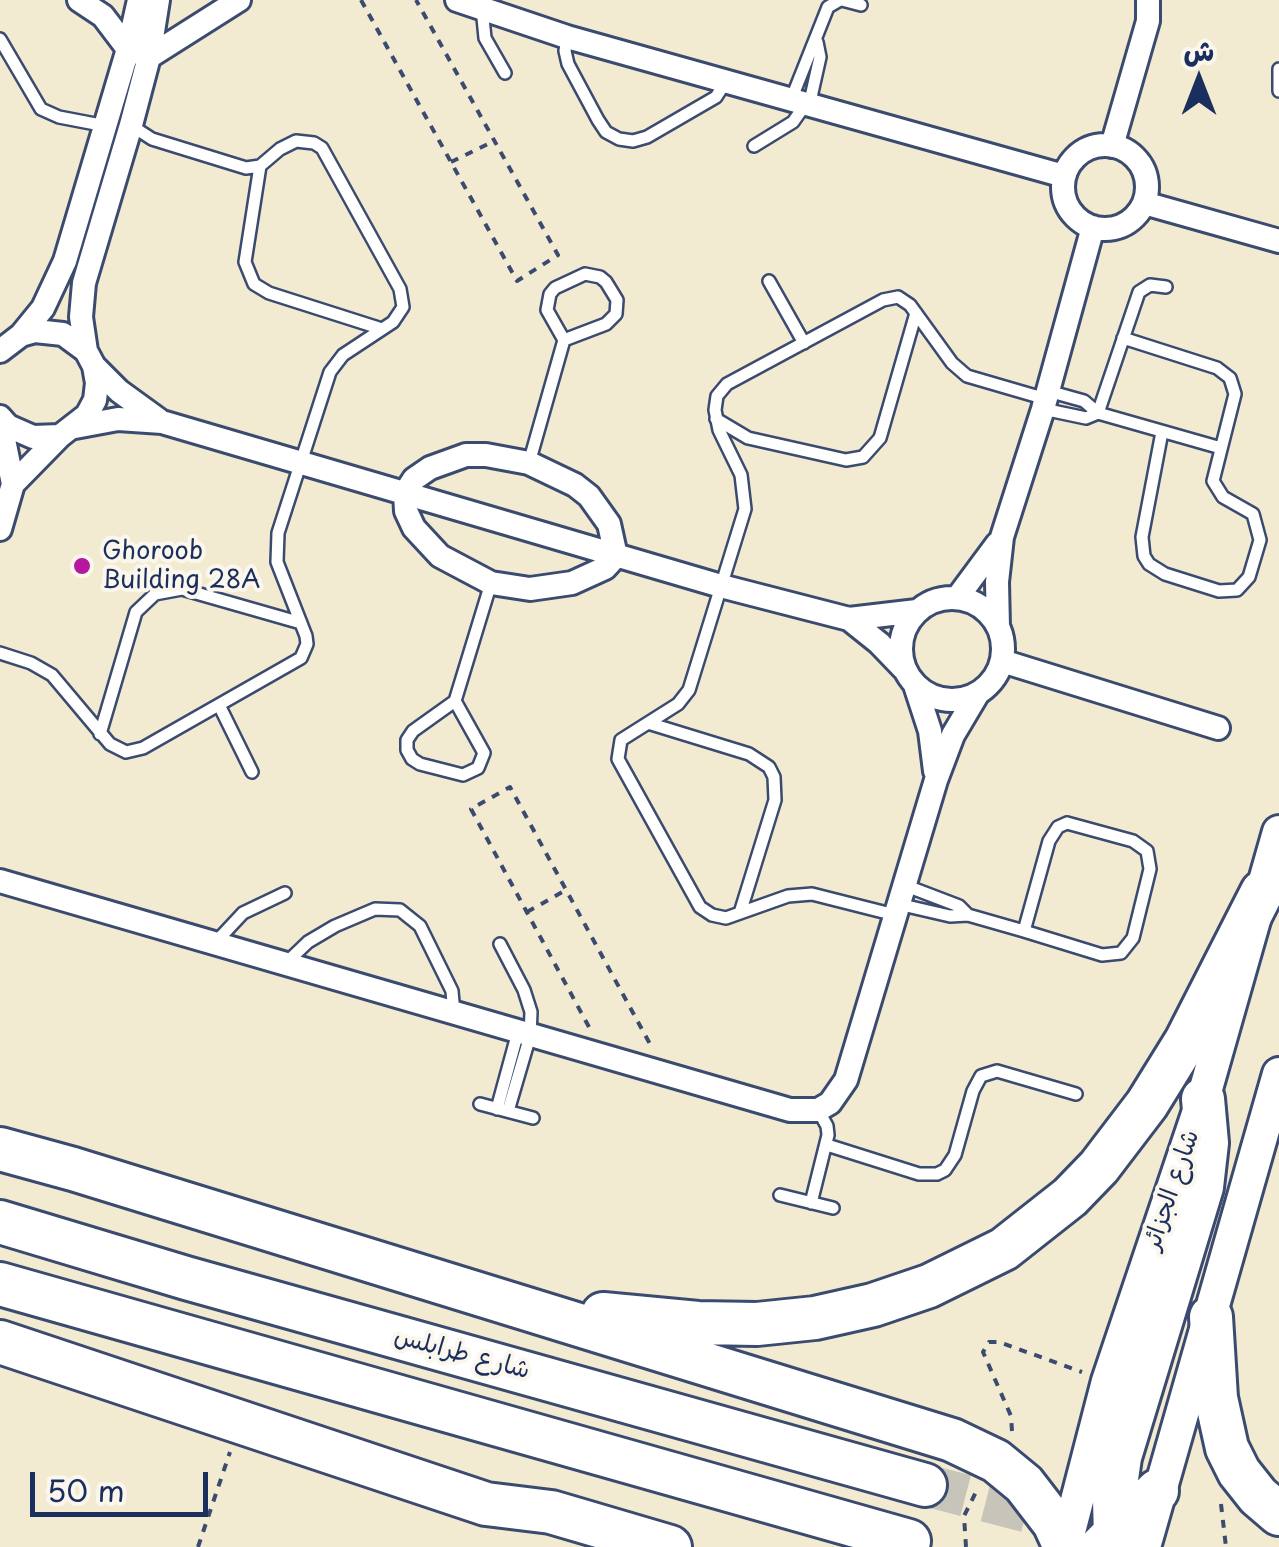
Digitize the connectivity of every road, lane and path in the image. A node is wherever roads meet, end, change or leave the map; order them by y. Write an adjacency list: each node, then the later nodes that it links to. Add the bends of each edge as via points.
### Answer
1 (79, 0): 15 (street)
2 (139, 0): 15 (street)
3 (158, 0): 15 (street)
4 (240, 0): 15 (street)
5 (361, 0): 26 (path)
6 (416, 0): 23 (path)
7 (457, 0): 11 (street)
8 (841, 0): 10 (lane); 20 (lane, via 828,6 817,42 820,58)
9 (1165, 0): 12 (street)
10 (861, 6)
11 (482, 8): 13 (street); 17 (lane, via 485,38)
12 (1148, 10): 25 (street)
13 (567, 38): 18 (street); 18 (lane, via 568,64 606,132 619,139 647,137 711,100)
14 (0, 39): 22 (lane, via 41,109)
15 (139, 53): 21 (street); 22 (street)
16 (1279, 70): 19 (lane)
17 (505, 74)
18 (725, 83): 20 (street)
19 (1279, 91)
20 (801, 104): 24 (lane, via 792,122); 28 (street)
21 (131, 125): 27 (lane, via 160,142); 40 (street, via 84,283)
22 (106, 126): 39 (street, via 59,278 43,308)
23 (494, 141): 26 (path); 26 (path, via 558,256 517,280)
24 (754, 146)
25 (1112, 146): 28 (street, via 1082,152); 29 (street, via 1138,160 1145,173)
26 (451, 162)
27 (260, 166): 35 (lane, via 245,262 254,284); 35 (lane, via 296,141 328,154 402,298 399,316)
28 (1064, 176): 30 (street, via 1068,207)
29 (1144, 203): 30 (street, via 1123,225); 31 (street)
30 (1093, 227): 41 (street)
31 (1279, 241)
32 (769, 281): 38 (lane)
33 (1166, 287): 36 (lane, via 1139,292)
34 (916, 314): 38 (lane, via 905,300 890,297); 41 (lane, via 967,376); 44 (lane, via 880,438 863,457 846,460 748,438)
35 (382, 330): 49 (lane, via 330,372)
36 (1122, 338): 42 (lane); 48 (lane, via 1230,378 1235,394)
37 (564, 340): 37 (lane, via 616,314 616,300 600,277 578,276 550,294 547,310); 50 (lane)
38 (804, 343): 44 (lane, via 727,384 717,396)
39 (6, 344): 40 (street, via 35,331 63,334)
40 (90, 358): 45 (street, via 119,391); 46 (street, via 95,400)
41 (1046, 400): 42 (lane, via 1084,402); 42 (lane, via 1086,418); 54 (street)
42 (1098, 413): 47 (lane)
43 (0, 419): 46 (street, via 33,438); 51 (street)
44 (716, 419): 57 (lane, via 746,498)
45 (162, 422): 46 (street, via 118,419); 49 (street)
46 (68, 431): 51 (street)
47 (1162, 432): 48 (lane); 48 (lane, via 1144,556 1164,574 1229,592 1245,585 1260,531 1246,508 1216,490)
48 (1220, 448)
49 (299, 461): 52 (street); 61 (lane, via 276,552)
50 (529, 463): 52 (street, via 486,455 448,460 414,478); 55 (street, via 589,496 609,524)
51 (13, 484): 53 (street)
52 (405, 493): 55 (street); 56 (street, via 406,511 426,543)
53 (0, 529)
54 (1002, 536): 58 (street); 62 (street)
55 (616, 556): 56 (street, via 589,577 554,588); 57 (street)
56 (491, 583): 67 (lane)
57 (721, 586): 60 (street); 69 (lane, via 689,690)
58 (957, 598): 59 (street); 62 (street, via 981,607)
59 (918, 611): 60 (street); 65 (street, via 902,639)
60 (849, 620): 65 (street)
61 (301, 623): 68 (lane, via 307,644 301,658); 71 (lane, via 182,589 156,594 136,612)
62 (998, 627): 64 (street)
63 (0, 653): 71 (lane, via 52,675)
64 (1002, 661): 66 (street); 70 (street)
65 (910, 678): 66 (street, via 945,700); 73 (street, via 930,732)
66 (978, 694): 73 (street)
67 (454, 701): 67 (lane, via 412,732 407,750 420,764 463,775 478,768 484,753)
68 (219, 705): 71 (lane, via 135,752 117,750); 72 (lane)
69 (648, 723): 81 (lane, via 621,740 620,765 700,907 719,917); 81 (lane, via 750,754 774,777 775,800)
70 (1218, 728)
71 (100, 734)
72 (252, 772)
73 (936, 780): 79 (street)
74 (1279, 832): 77 (main road, شارع الجزائر)
75 (0, 881): 84 (street)
76 (566, 890): 80 (path); 80 (path, via 510,787 471,809); 90 (path)
77 (1262, 892): 93 (main road, شارع الجزائر); 105 (highway, via 1186,1041 1125,1134 1070,1197 980,1262 873,1305 756,1324)
78 (286, 893): 84 (lane, via 243,913)
79 (899, 901): 81 (lane, via 812,894); 82 (lane); 82 (lane, via 959,906); 96 (street, via 846,1080)
80 (527, 912): 89 (path)
81 (740, 914)
82 (968, 916): 83 (lane)
83 (1024, 931): 83 (lane, via 1102,954 1121,952 1132,938 1150,869 1147,851 1076,824 1058,827)
84 (215, 943): 86 (street)
85 (500, 944): 88 (lane, via 529,1001)
86 (285, 964): 87 (street); 87 (lane, via 335,926 375,909 400,910 420,926 452,991)
87 (454, 1014): 88 (street)
88 (524, 1034): 89 (street); 95 (lane)
89 (606, 1057): 90 (street)
90 (666, 1074): 96 (street, via 790,1110)
91 (1279, 1074): 106 (main road)
92 (1076, 1094): 98 (lane, via 997,1071 981,1076 955,1155 937,1174)
93 (1204, 1099): 114 (highway, via 1202,1187 1120,1457 1114,1500); 118 (main road, شارع الجزائر, via 1108,1381)
94 (480, 1104): 95 (lane)
95 (502, 1110): 97 (lane)
96 (818, 1110): 98 (lane)
97 (533, 1118)
98 (827, 1145): 101 (lane)
99 (0, 1149): 105 (highway)
100 (780, 1195): 101 (lane)
101 (811, 1203): 102 (lane)
102 (833, 1208)
103 (0, 1222): 109 (highway, شارع طرابلس)
104 (0, 1284): 113 (highway)
105 (513, 1306): 118 (highway, via 976,1450 1024,1484)
106 (1211, 1317): 110 (main road); 112 (highway, via 1226,1448 1248,1484)
107 (0, 1342): 108 (highway)
108 (240, 1422): 111 (highway); 115 (path)
109 (925, 1485)
110 (1158, 1491): 114 (highway)
111 (486, 1504): 116 (highway); 117 (highway, via 551,1512)
112 (1279, 1514)
113 (909, 1541)
114 (1120, 1544)
115 (198, 1547)
116 (578, 1547)
117 (670, 1547)
118 (1065, 1547)

